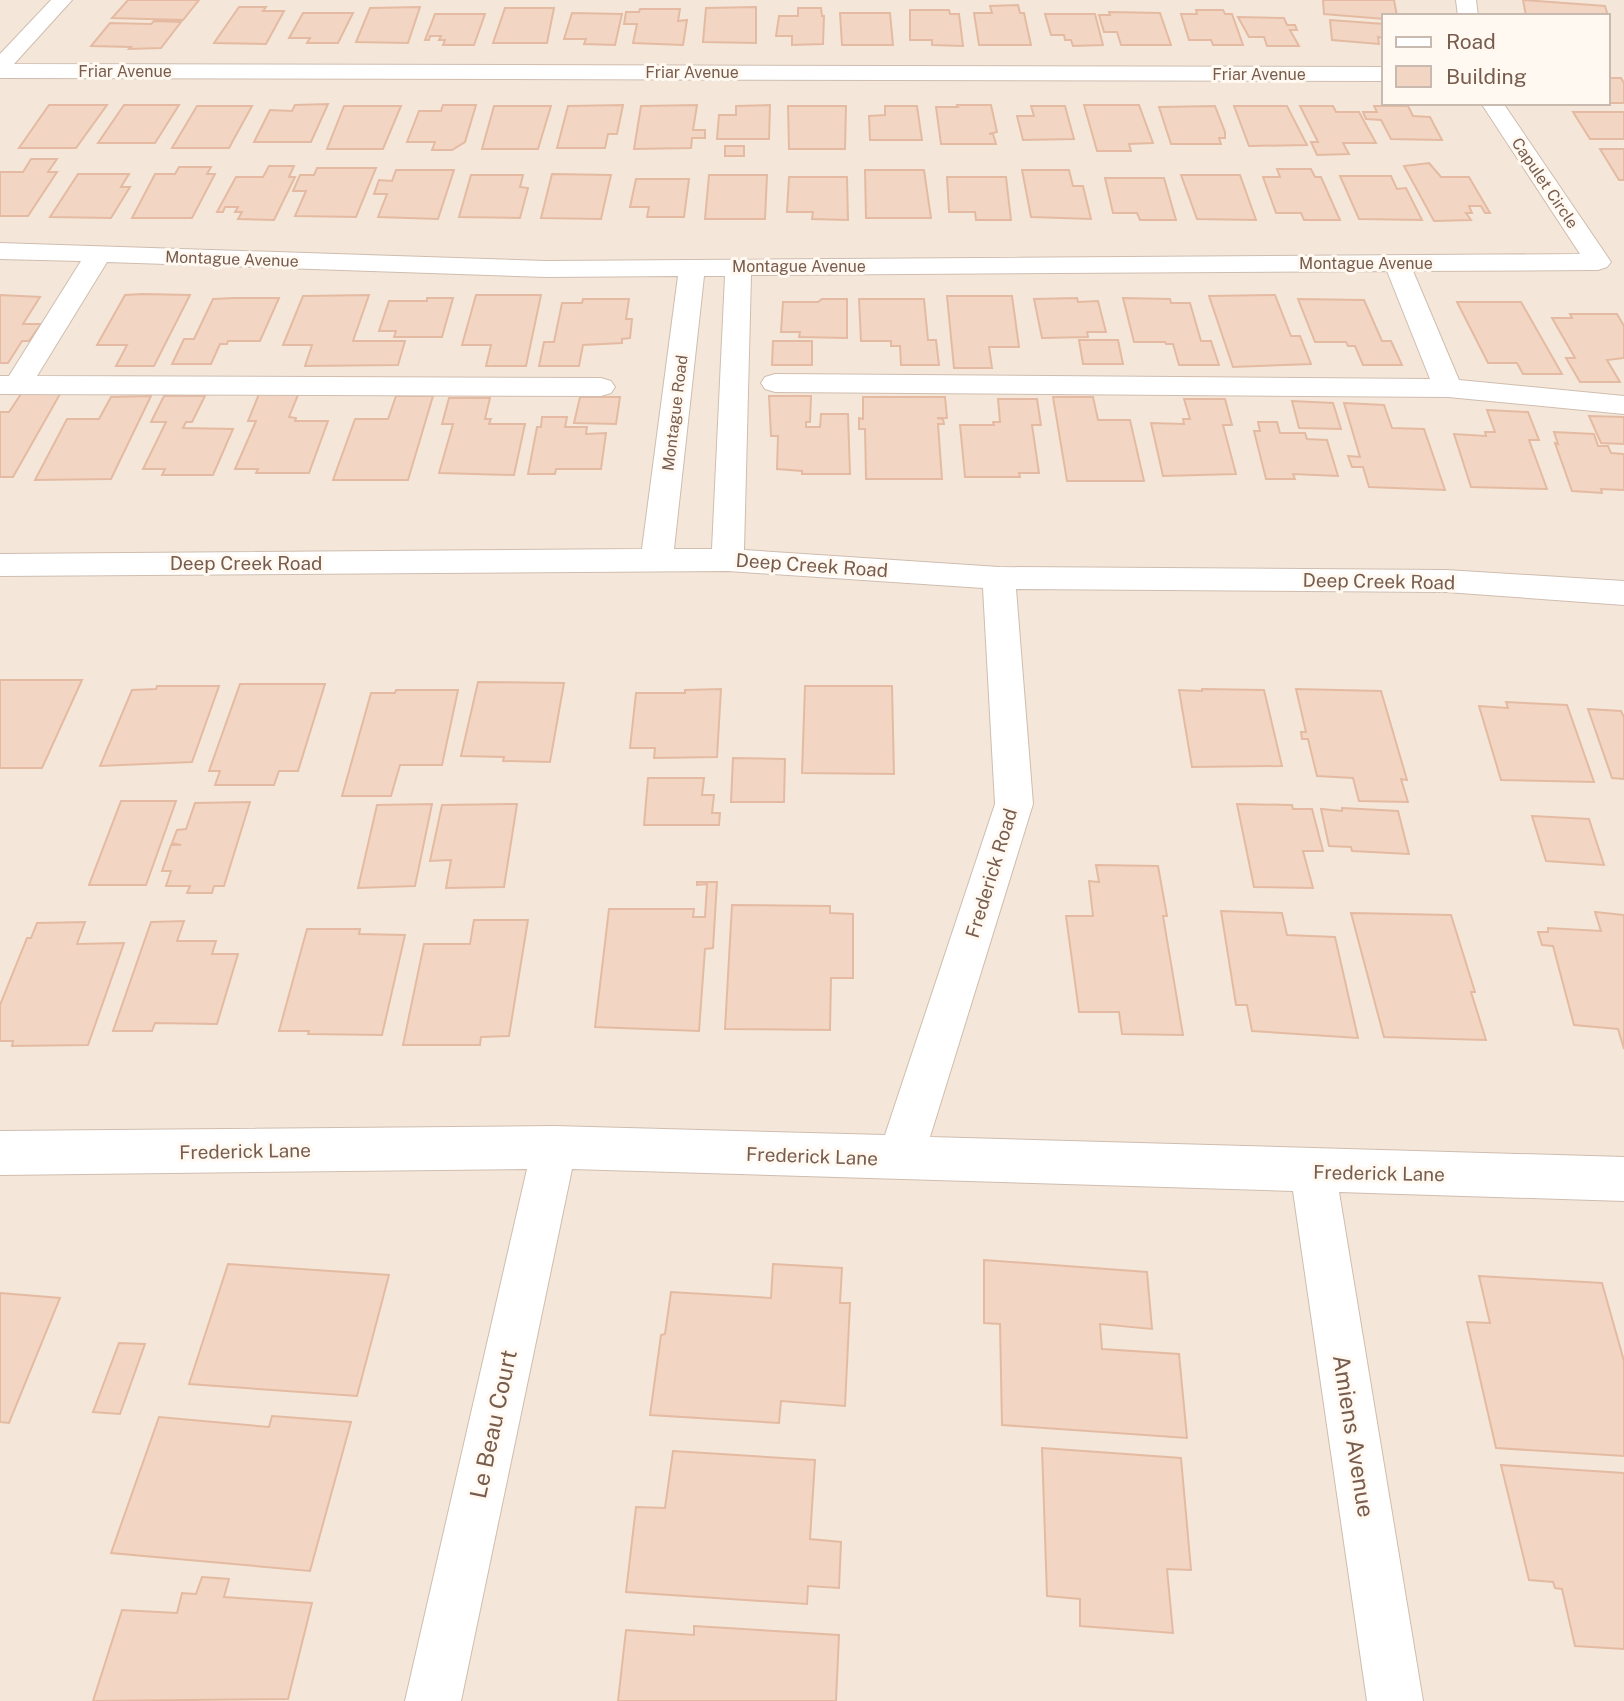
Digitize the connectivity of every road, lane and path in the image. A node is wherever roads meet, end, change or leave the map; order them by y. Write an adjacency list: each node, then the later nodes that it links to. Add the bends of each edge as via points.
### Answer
1 (62, 0): 2 (street)
2 (0, 69): 3 (street, Friar Avenue)
3 (1382, 74)
4 (1493, 105): 7 (street, Capulet Circle)
5 (0, 251): 6 (street, Montague Avenue)
6 (99, 254): 9 (street, Montague Avenue, via 547,269); 12 (street)
7 (1598, 262): 8 (street, Montague Avenue)
8 (1397, 263): 10 (street, Montague Avenue); 14 (street)
9 (692, 266): 10 (street, Montague Avenue); 16 (street, Montague Road)
10 (737, 266): 17 (street)
11 (775, 383): 14 (street)
12 (9, 385): 13 (street)
13 (601, 387)
14 (1448, 388): 15 (street)
15 (1624, 405)
16 (657, 560): 17 (street, Deep Creek Road); 18 (street, Deep Creek Road)
17 (728, 560): 19 (street, Deep Creek Road)
18 (0, 565)
19 (999, 578): 20 (street, Deep Creek Road, via 1446,581); 23 (street, Frederick Road, via 1014,804)
20 (1624, 593)
21 (554, 1147): 22 (street, Frederick Lane); 23 (street, Frederick Lane); 26 (street, Le Beau Court)
22 (0, 1153)
23 (901, 1159): 24 (street, Frederick Lane)
24 (1313, 1172): 25 (street, Frederick Lane); 27 (street, Amiens Avenue)
25 (1624, 1179)
26 (433, 1701)
27 (1395, 1701)

